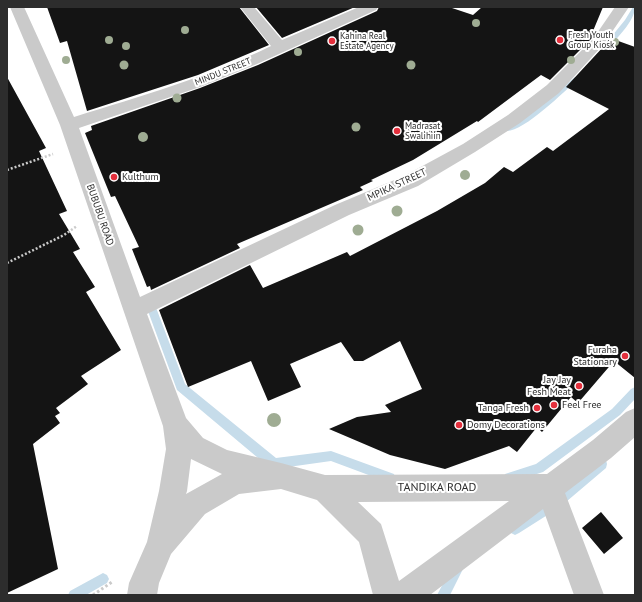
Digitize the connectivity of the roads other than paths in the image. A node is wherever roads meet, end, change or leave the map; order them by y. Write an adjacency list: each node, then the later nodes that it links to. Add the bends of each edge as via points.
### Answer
1 (17, 7): 6 (street, BUBUBU ROAD)
2 (247, 7): 5 (street)
3 (371, 7): 5 (street, MINDU STREET)
4 (622, 7): 7 (street, MPIKA STREET, via 598,42 553,89 514,119 469,148 411,181 342,210)
5 (280, 47): 6 (street, MINDU STREET, via 194,84)
6 (70, 124): 7 (street, BUBUBU ROAD)
7 (134, 310): 9 (street, BUBUBU ROAD)
8 (635, 420): 11 (street, via 602,449)
9 (176, 426): 10 (street, via 194,447 224,462); 13 (street, via 179,449)
10 (281, 476): 12 (street); 13 (street, via 236,481 195,504)
11 (549, 487): 12 (street, TANDIKA ROAD); 16 (street); 17 (street)
12 (324, 489): 15 (street, via 371,534)
13 (161, 544): 14 (street, via 144,583)
14 (142, 595)
15 (388, 595)
16 (405, 595)
17 (589, 595)

